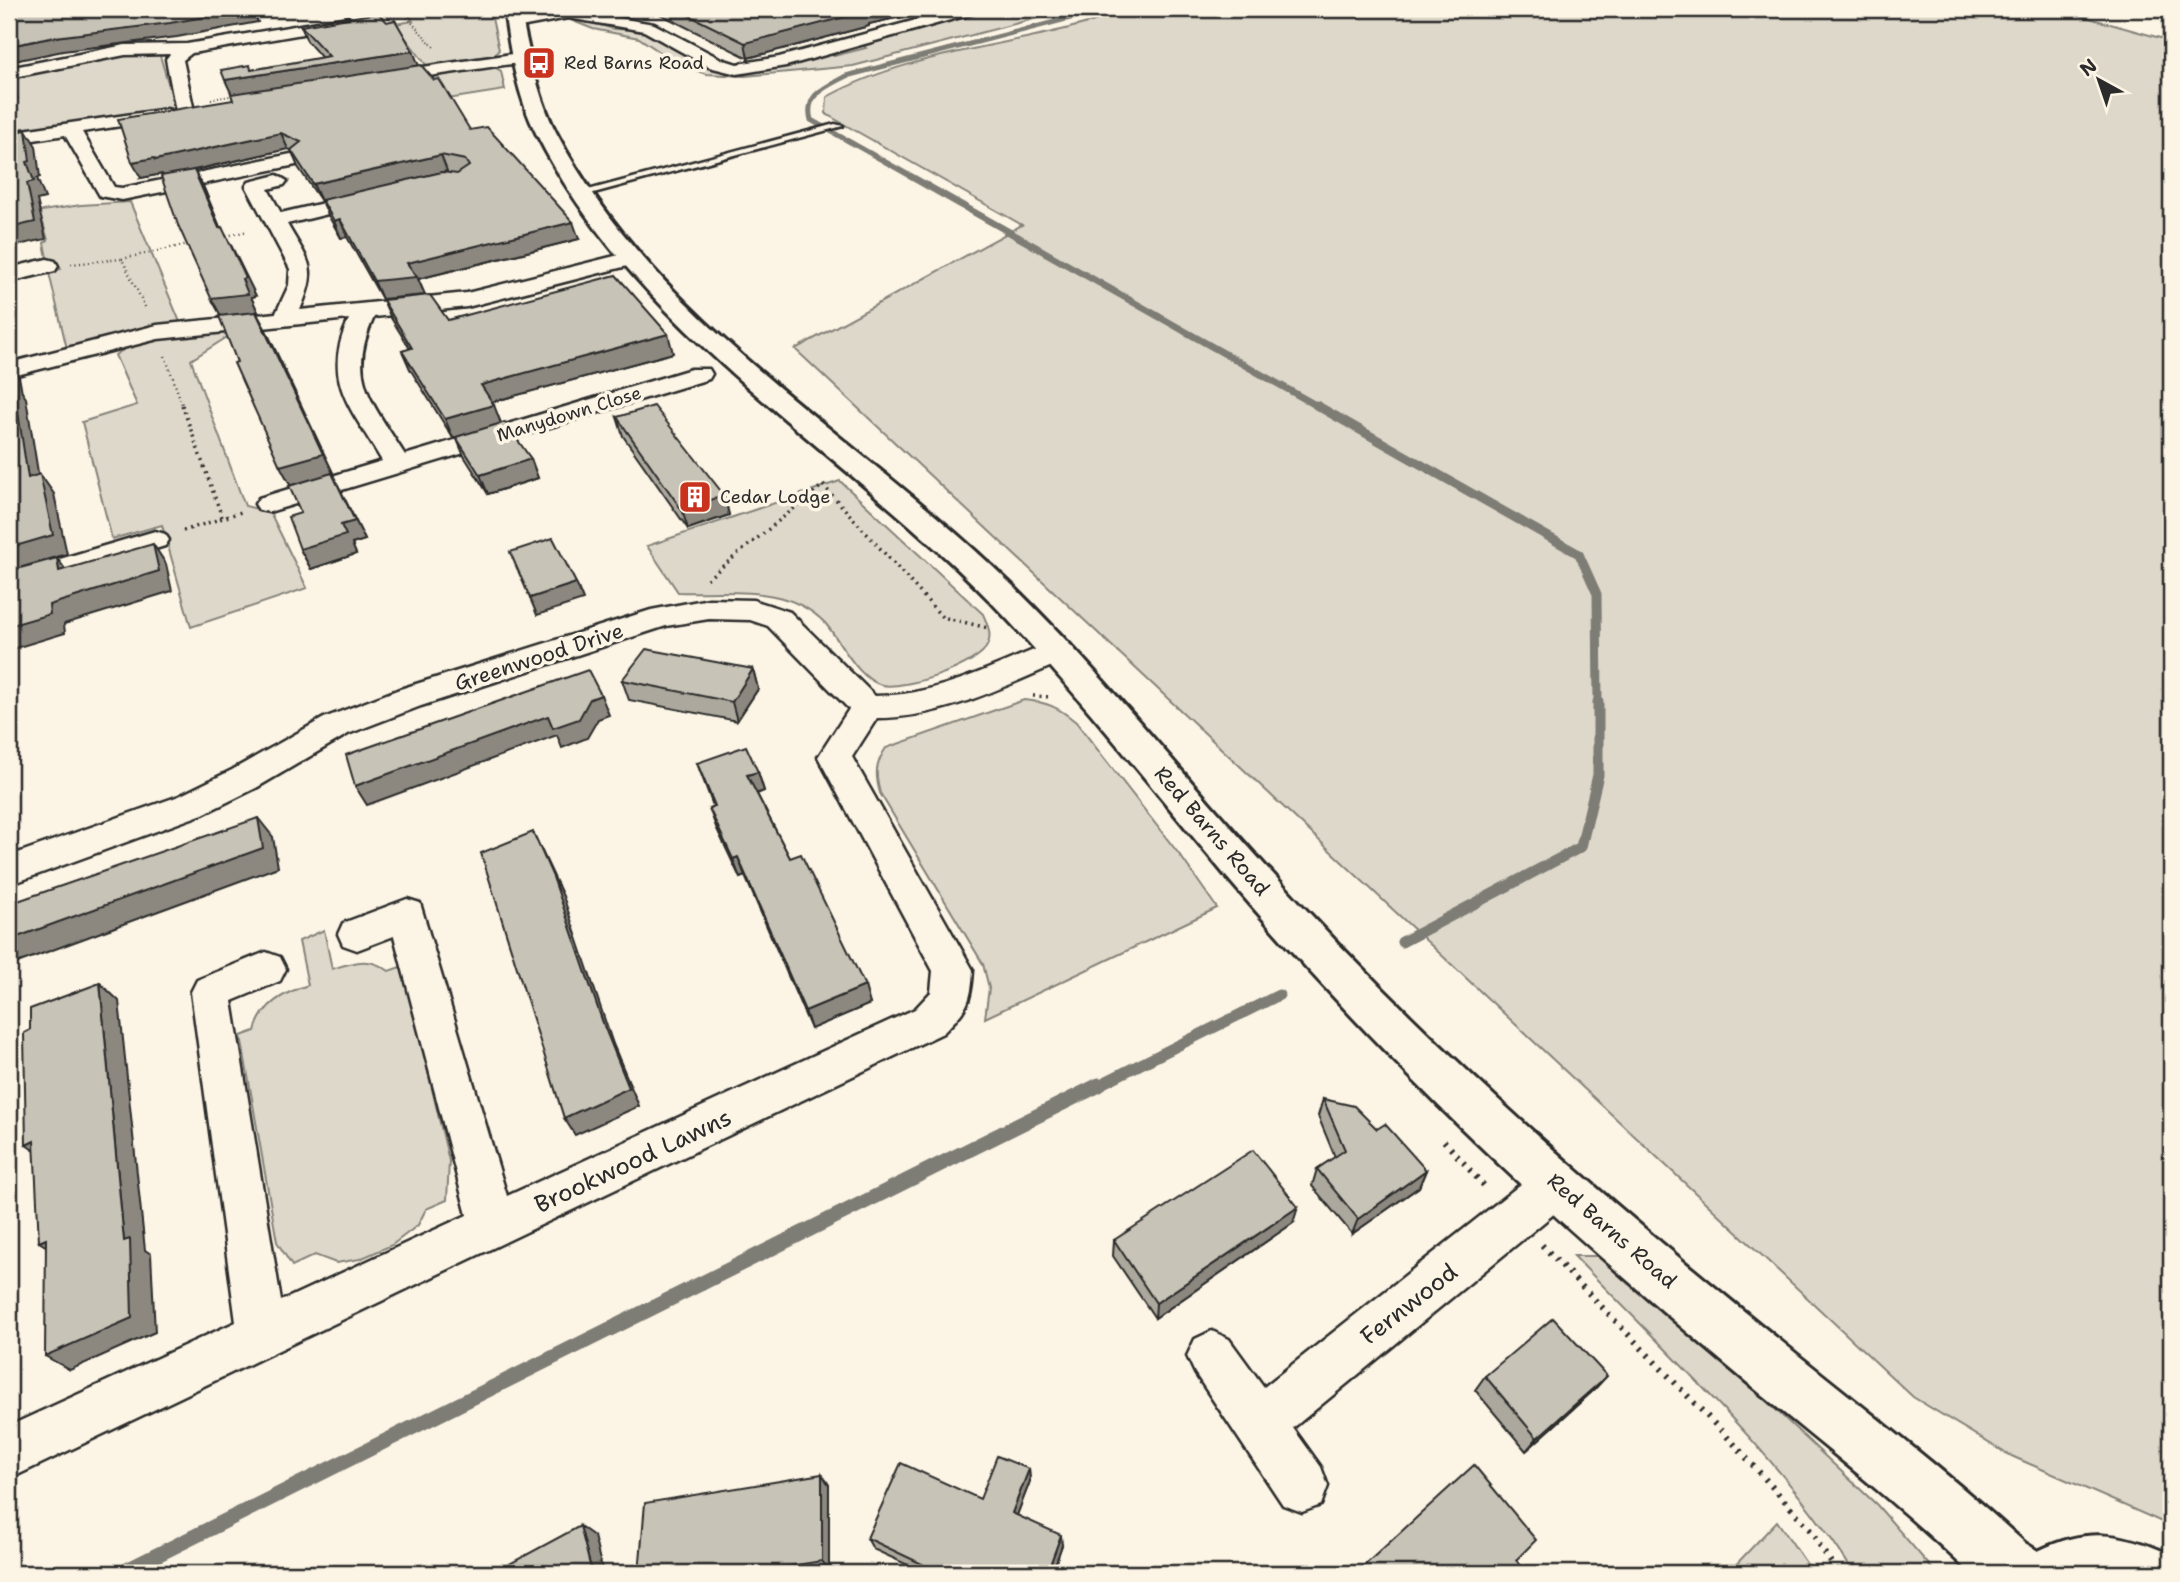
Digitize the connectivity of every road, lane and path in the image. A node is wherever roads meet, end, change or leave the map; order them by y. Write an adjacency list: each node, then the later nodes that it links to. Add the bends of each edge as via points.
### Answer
1 (402, 9): 4 (path)
2 (974, 9): 3 (street, via 772,64 737,69 648,27)
3 (568, 11): 5 (street)
4 (405, 15): 6 (path); 8 (path)
5 (514, 16): 9 (street, Red Barns Road)
6 (368, 18): 7 (street)
7 (187, 49): 10 (street, via 125,50); 13 (street, via 174,59)
8 (438, 51)
9 (519, 58): 11 (street); 20 (street, Red Barns Road, via 545,130)
10 (9, 73)
11 (362, 81)
12 (240, 94): 13 (path)
13 (189, 108): 15 (street)
14 (838, 126): 20 (lane)
15 (71, 129): 16 (street); 17 (street, via 107,192 122,194)
16 (9, 138)
17 (296, 159)
18 (277, 181): 21 (street, via 256,186)
19 (395, 193): 21 (street)
20 (582, 193): 24 (street, Red Barns Road)
21 (275, 223): 22 (path); 29 (street, via 301,270 300,285)
22 (212, 239)
23 (199, 242): 25 (path)
24 (631, 258): 28 (street, via 467,300); 39 (street, Red Barns Road, via 747,372 940,531)
25 (122, 259)
26 (47, 266): 27 (street)
27 (9, 275)
28 (365, 310): 29 (street); 32 (street, via 350,346 348,367)
29 (286, 317): 30 (street, via 157,332)
30 (9, 370)
31 (700, 374): 32 (street, Manydown Close)
32 (398, 466): 35 (street, Manydown Close)
33 (832, 478): 34 (path)
34 (823, 485): 38 (path, via 690,592); 39 (path, via 942,617)
35 (269, 504): 36 (path)
36 (155, 540): 37 (street)
37 (9, 584)
38 (679, 614): 40 (street, Greenwood Drive, via 753,610 779,619); 41 (street, Greenwood Drive, via 409,698 336,726 191,805)
39 (1052, 646): 40 (street, via 956,693 906,707); 44 (street, Red Barns Road, via 1242,867 1401,1037)
40 (867, 707): 45 (street, Brookwood Lawns, via 835,757 953,970 951,999 929,1021)
41 (9, 871)
42 (357, 934): 45 (street, via 407,914)
43 (266, 969): 46 (street, via 211,992)
44 (1556, 1184): 48 (street, Fernwood); 51 (street, Red Barns Road)
45 (493, 1227): 46 (street, Brookwood Lawns)
46 (262, 1335): 49 (street, Brookwood Lawns)
47 (1212, 1356): 48 (street)
48 (1260, 1422): 50 (street)
49 (9, 1453)
50 (1302, 1486)
51 (2019, 1573)
52 (2057, 1573): 53 (street, via 2068,1567 2108,1564)
53 (2144, 1573)

